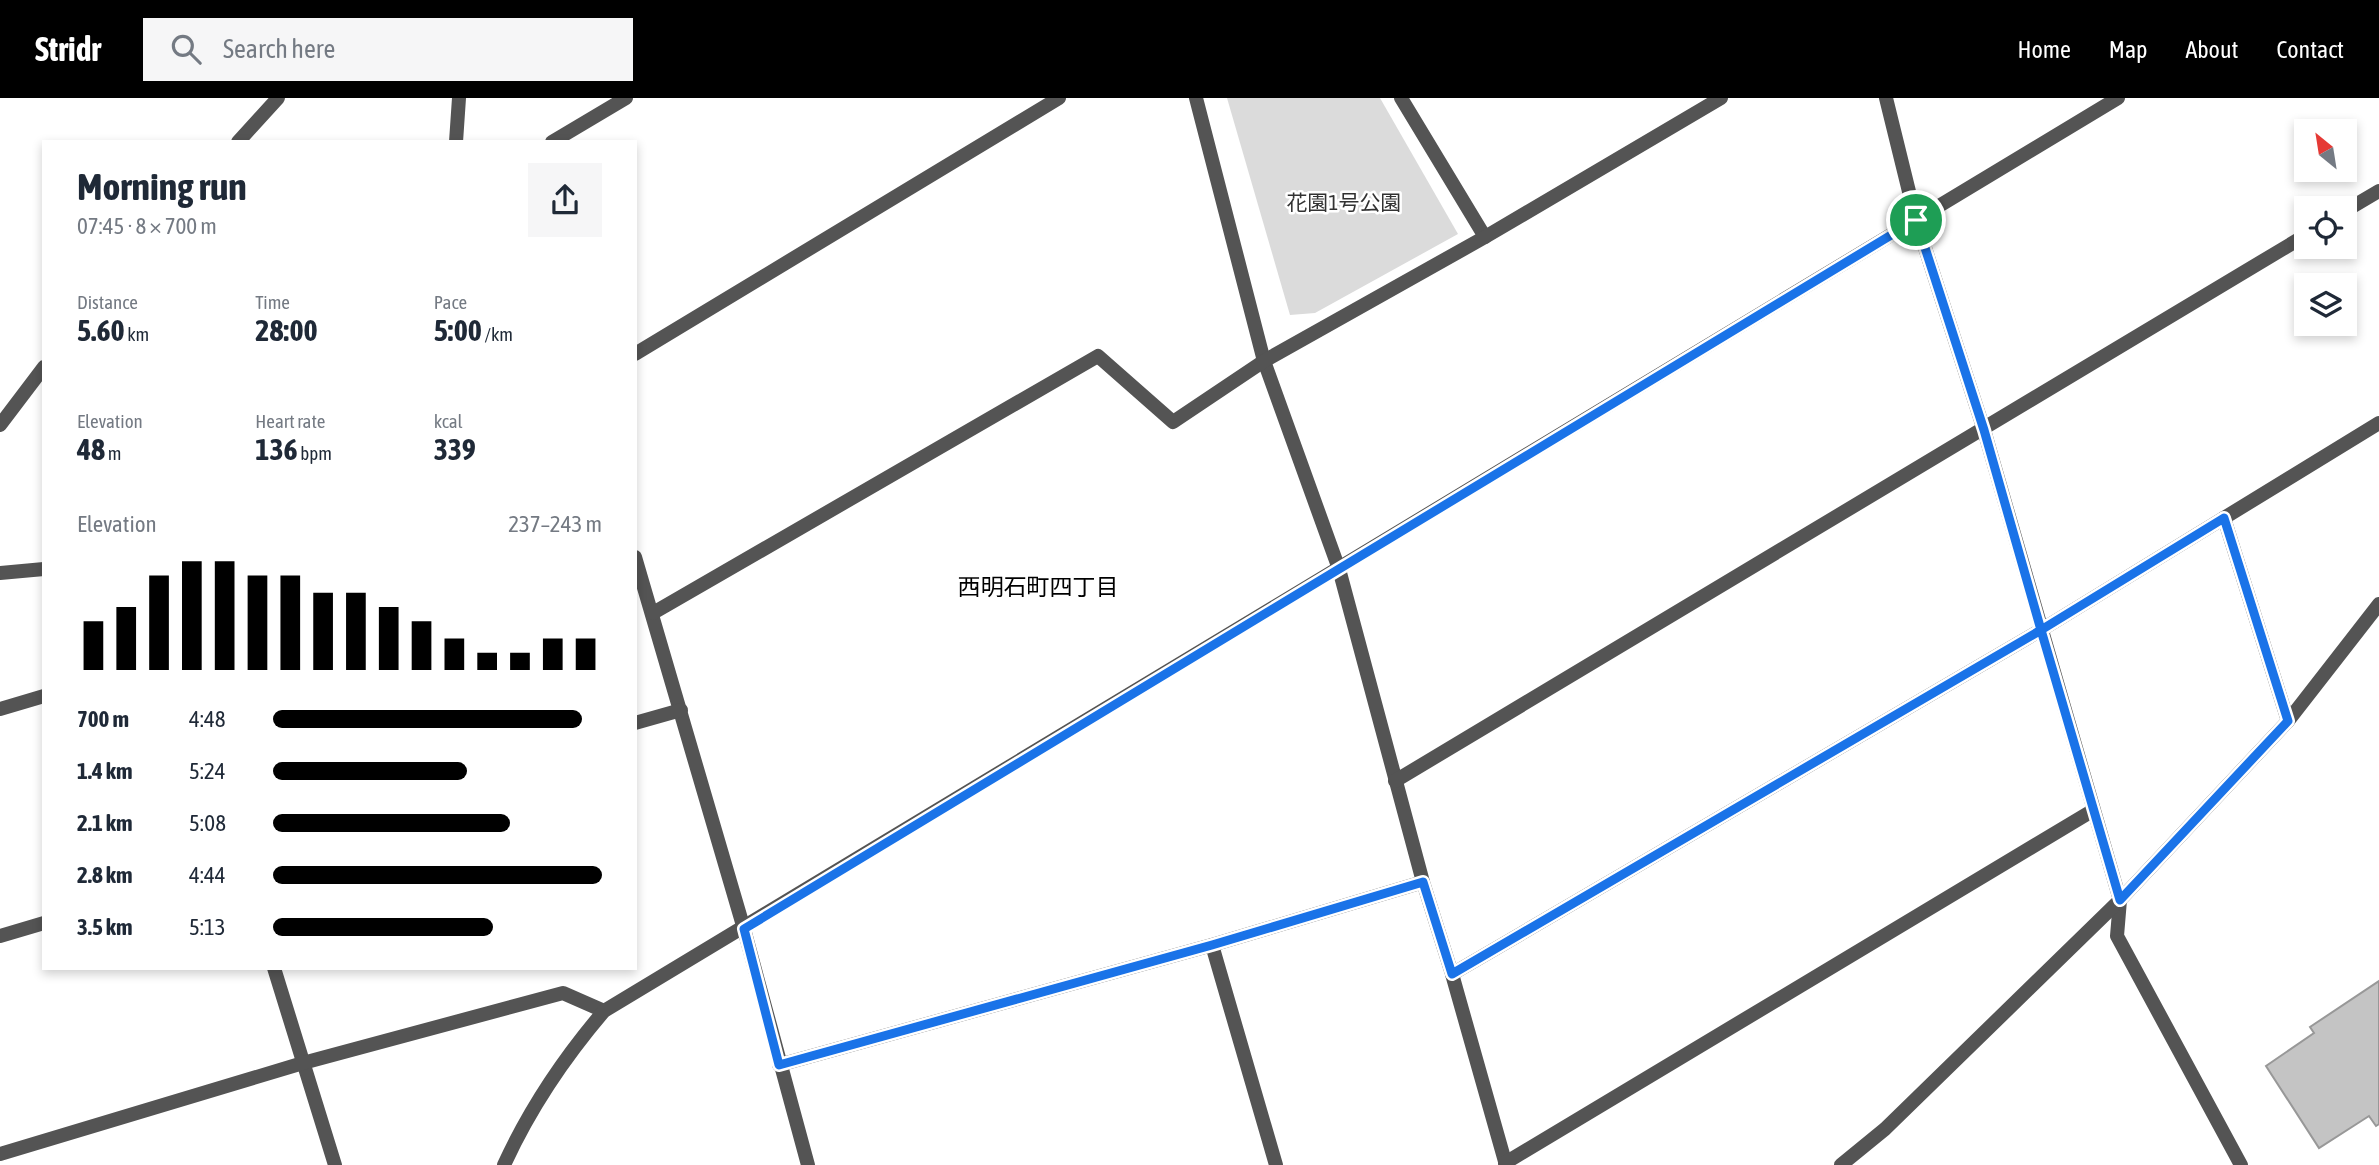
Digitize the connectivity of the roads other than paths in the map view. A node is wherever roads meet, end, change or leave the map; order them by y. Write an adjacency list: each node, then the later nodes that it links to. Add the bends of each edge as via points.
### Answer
1 (278, 98): 10 (street)
2 (459, 98): 11 (street)
3 (626, 98): 12 (street)
4 (1059, 98): 18 (street)
5 (1196, 98): 19 (street)
6 (1401, 98): 16 (street)
7 (1721, 98): 16 (street)
8 (1886, 98): 15 (street)
9 (2118, 98): 15 (street)
10 (240, 140)
11 (456, 140)
12 (555, 140)
13 (2379, 191): 14 (street)
14 (2357, 204)
15 (1916, 220): 23 (street); 27 (street)
16 (1485, 237): 19 (street)
17 (2294, 241): 23 (street)
18 (637, 353)
19 (1264, 361): 27 (street); 30 (street, via 1173,422 1098,356)
20 (42, 370): 22 (street)
21 (2379, 424): 24 (street)
22 (0, 425)
23 (1984, 430): 31 (street); 37 (street)
24 (2224, 518): 31 (street); 35 (street)
25 (637, 563): 30 (street)
26 (42, 569): 28 (street)
27 (1339, 569): 37 (street); 42 (street)
28 (0, 573)
29 (2379, 604): 35 (street)
30 (653, 613): 34 (street)
31 (2041, 630): 38 (street); 46 (street)
32 (42, 697): 33 (street)
33 (0, 709)
34 (681, 710): 36 (street); 42 (street)
35 (2288, 721): 40 (street)
36 (637, 722)
37 (1395, 781): 39 (street)
38 (2092, 811): 40 (street); 52 (street)
39 (1423, 882): 44 (street); 46 (street)
40 (2120, 900): 56 (street, via 1885,1129); 57 (street, via 2117,936)
41 (42, 924): 43 (street)
42 (744, 929): 47 (street); 49 (street)
43 (0, 936)
44 (1212, 945): 49 (street); 51 (street)
45 (275, 970): 48 (street)
46 (1452, 974): 52 (street)
47 (604, 1011): 48 (street, via 564,993); 54 (street, via 525,1117)
48 (303, 1063): 50 (street); 53 (street)
49 (779, 1065): 55 (street)
50 (0, 1154)
51 (1272, 1164)
52 (1505, 1164)
53 (335, 1165)
54 (504, 1165)
55 (808, 1165)
56 (1841, 1165)
57 (2241, 1165)

